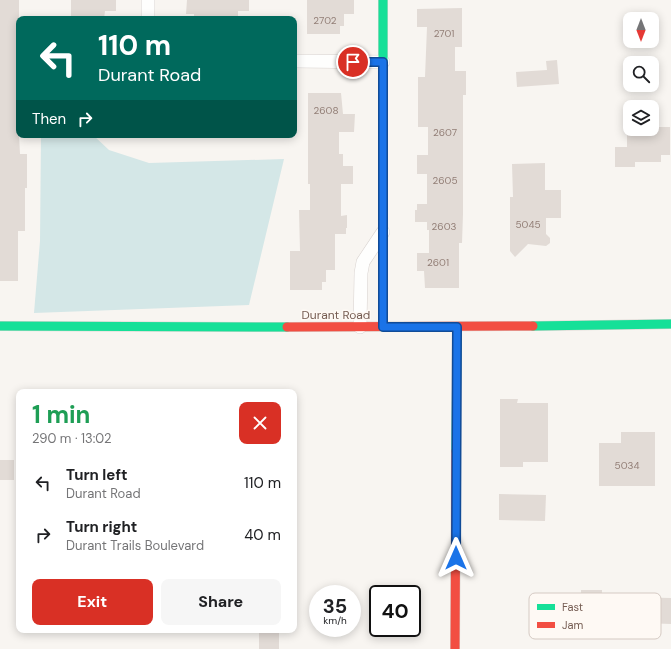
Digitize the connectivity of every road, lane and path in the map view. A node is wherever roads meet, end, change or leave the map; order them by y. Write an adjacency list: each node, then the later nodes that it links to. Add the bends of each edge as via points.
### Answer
1 (148, 0): 3 (street)
2 (383, 0): 5 (street)
3 (148, 16)
4 (297, 61): 5 (street)
5 (383, 62): 6 (street)
6 (383, 232): 9 (street, via 363,262); 10 (street)
7 (671, 324): 11 (street, Durant Road)
8 (0, 326): 9 (street, Durant Road)
9 (360, 327): 10 (street, Durant Road)
10 (383, 327): 11 (street, Durant Road)
11 (457, 327): 12 (street)
12 (456, 649)

